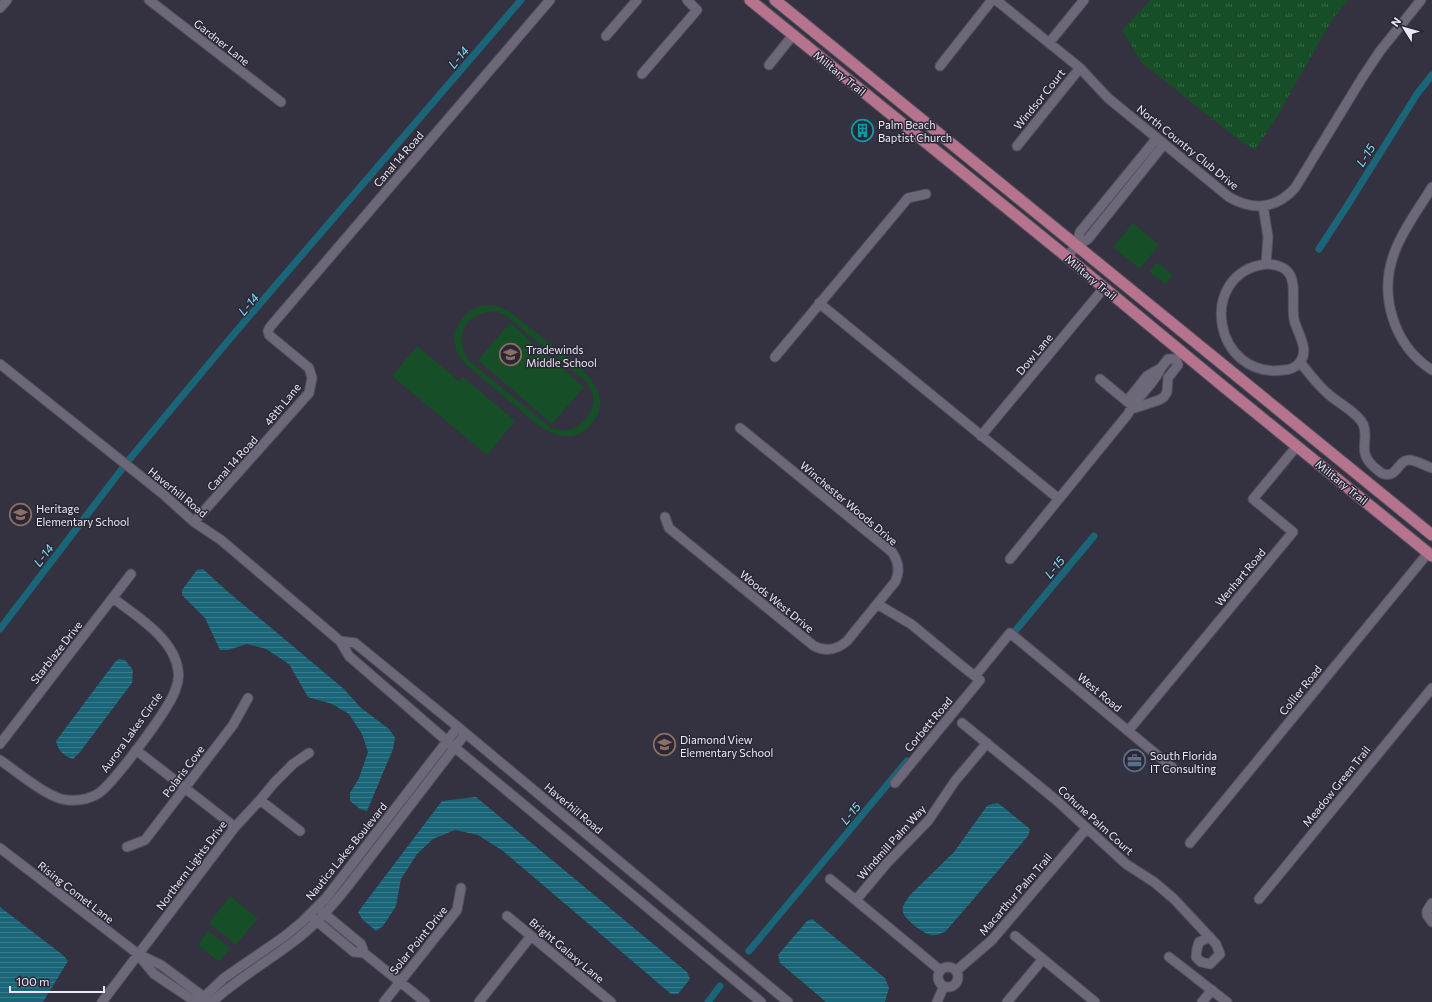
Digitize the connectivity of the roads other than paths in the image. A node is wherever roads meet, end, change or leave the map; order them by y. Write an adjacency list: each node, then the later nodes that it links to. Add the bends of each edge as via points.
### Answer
1 (7, 0): 12 (street)
2 (149, 0): 20 (street, Gardner Lane)
3 (550, 0): 31 (street, Canal 14 Road, via 270,327)
4 (637, 0): 14 (street)
5 (750, 0): 13 (main road, Military Trail)
6 (775, 0): 26 (main road, Military Trail)
7 (992, 0): 17 (street)
8 (996, 0): 15 (street, North Country Club Drive)
9 (1084, 0): 15 (street)
10 (1421, 0): 25 (street, North Country Club Drive, via 1362,78 1295,188 1283,198)
11 (690, 1): 19 (street, via 697,10)
12 (0, 8)
13 (793, 35): 16 (street); 27 (main road, Military Trail)
14 (606, 36)
15 (1049, 43): 18 (street, North Country Club Drive)
16 (769, 65)
17 (940, 66)
18 (1080, 68): 21 (street, North Country Club Drive, via 1108,98); 22 (street, Windsor Court)
19 (642, 74)
20 (280, 102)
21 (1160, 141): 25 (street, North Country Club Drive, via 1229,197 1246,205); 26 (street, via 1088,239)
22 (1017, 146)
23 (1432, 187): 36 (street, via 1396,250 1391,262 1388,289 1390,307 1398,333 1417,358)
24 (926, 194): 30 (street, via 908,198)
25 (1263, 206): 28 (street, via 1268,236)
26 (1076, 246): 27 (street); 43 (main road, Military Trail)
27 (1067, 257): 29 (main road, Military Trail)
28 (1266, 264): 34 (street, via 1281,267 1292,280 1294,319 1304,348); 34 (street, via 1246,270 1227,291 1221,317 1224,335 1235,354 1258,368 1284,370 1293,368)
29 (1104, 288): 32 (main road, Military Trail); 45 (street, Dow Lane)
30 (819, 304): 33 (street); 45 (street)
31 (269, 335): 44 (street, 48th Lane, via 309,368 312,378 309,393)
32 (1179, 355): 38 (street, via 1168,359 1158,374); 39 (main road, Military Trail); 41 (street, via 1178,365 1168,378 1164,397)
33 (775, 357)
34 (1300, 362): 47 (street, via 1326,393 1360,419 1364,427 1366,456 1380,472 1389,475 1406,460)
35 (0, 364): 51 (street, Haverhill Road)
36 (1432, 370)
37 (1100, 379): 40 (street)
38 (1141, 390): 40 (street); 41 (street)
39 (1234, 394): 43 (main road, via 1246,397 1292,433); 46 (main road, Military Trail)
40 (1130, 403): 41 (street, via 1136,408); 49 (street, via 1128,414)
41 (1150, 403)
42 (740, 428): 57 (street, Winchester Woods Drive, via 892,552 898,564 897,578)
43 (1302, 431): 48 (main road, Military Trail)
44 (271, 436): 51 (street, Canal 14 Road)
45 (981, 436): 49 (street)
46 (1297, 446): 48 (main road, via 1311,446 1364,489); 53 (main road, Military Trail); 65 (street, Wenhart Road, via 1253,499 1293,532)
47 (1432, 468)
48 (1377, 491): 52 (main road, Military Trail)
49 (1059, 499): 54 (street)
50 (665, 517): 57 (street, Woods West Drive, via 672,530 818,648 831,650 844,644)
51 (194, 522): 59 (street, Haverhill Road, via 221,540)
52 (1432, 535)
53 (1430, 554): 81 (street, Collier Road)
54 (1010, 559)
55 (131, 574): 56 (street, Starblaze Drive)
56 (113, 598): 69 (street, Starblaze Drive); 71 (street, Aurora Lakes Circle, via 164,639 174,653 178,671 176,688 168,704)
57 (877, 604): 60 (street, via 911,624)
58 (1010, 633): 60 (street, Corbett Road); 65 (street, West Road)
59 (340, 641): 64 (street, Haverhill Road, via 355,643); 67 (street, Haverhill Road, via 349,656)
60 (978, 678): 75 (street, Corbett Road)
61 (1432, 688): 86 (street, Meadow Green Trail)
62 (248, 698): 76 (street, Polaris Cove, via 233,725)
63 (962, 723): 68 (street, Cohune Palm Court)
64 (458, 727): 66 (street, Haverhill Road); 67 (street, Nautica Lakes Boulevard)
65 (1128, 731): 74 (street, West Road)
66 (465, 734): 70 (street, Nautica Lakes Boulevard); 102 (street, Haverhill Road)
67 (447, 741): 70 (street, Haverhill Road); 89 (street, Nautica Lakes Boulevard)
68 (987, 743): 79 (street, Cohune Palm Court); 87 (street, Windmill Palm Way, via 928,821 887,863)
69 (0, 744)
70 (455, 747): 90 (street, Nautica Lakes Boulevard); 105 (street, Haverhill Road)
71 (136, 750): 73 (street, Aurora Lakes Circle, via 99,793 83,800 66,800 50,794); 76 (street)
72 (309, 753): 77 (street, Northern Lights Drive, via 293,764)
73 (0, 760)
74 (1174, 769)
75 (894, 783)
76 (185, 789): 78 (street); 82 (street, Polaris Cove, via 145,840)
77 (260, 800): 78 (street, Northern Lights Drive); 80 (street)
78 (235, 827): 99 (street, Northern Lights Drive)
79 (1087, 828): 97 (street, Cohune Palm Court, via 1126,864 1174,899); 104 (street, Macarthur Palm Trail, via 992,940)
80 (300, 831)
81 (1190, 843)
82 (127, 847)
83 (0, 848): 99 (street, Rising Comet Lane)
84 (830, 879): 87 (street)
85 (461, 888): 106 (street, Solar Point Drive, via 457,910)
86 (1259, 899)
87 (856, 900): 103 (street)
88 (1432, 903): 94 (street, via 1427,911)
89 (317, 907): 90 (street); 91 (street, Nautica Lakes Boulevard)
90 (324, 914): 93 (street, Nautica Lakes Boulevard); 98 (street, via 361,944)
91 (309, 915): 93 (street); 109 (street, Nautica Lakes Boulevard, via 285,936 224,978)
92 (507, 916): 95 (street, Bright Galaxy Lane)
93 (316, 922): 98 (street, via 354,952); 109 (street, Nautica Lakes Boulevard, via 298,939)
94 (1432, 922)
95 (531, 936): 113 (street); 114 (street, Bright Galaxy Lane)
96 (1015, 936): 101 (street)
97 (1210, 937)
98 (364, 953): 106 (street)
99 (138, 954): 109 (street, Rising Comet Lane, via 161,965); 110 (street, Northern Lights Drive)
100 (1169, 957): 108 (street)
101 (1043, 959): 118 (street); 119 (street)
102 (740, 962): 105 (street); 116 (street, Haverhill Road)
103 (940, 970): 104 (street, via 948,967); 107 (street, via 938,979)
104 (956, 971): 107 (street, via 958,978 954,984)
105 (729, 976): 115 (street, Haverhill Road)
106 (399, 982): 111 (street, Solar Point Drive); 112 (street)
107 (944, 986): 117 (street)
108 (1212, 990): 120 (street); 121 (street)
109 (204, 1001)
110 (102, 1002)
111 (384, 1002)
112 (425, 1002)
113 (479, 1002)
114 (611, 1002)
115 (761, 1002)
116 (788, 1002)
117 (937, 1002)
118 (1007, 1002)
119 (1095, 1002)
120 (1202, 1002)
121 (1227, 1002)

